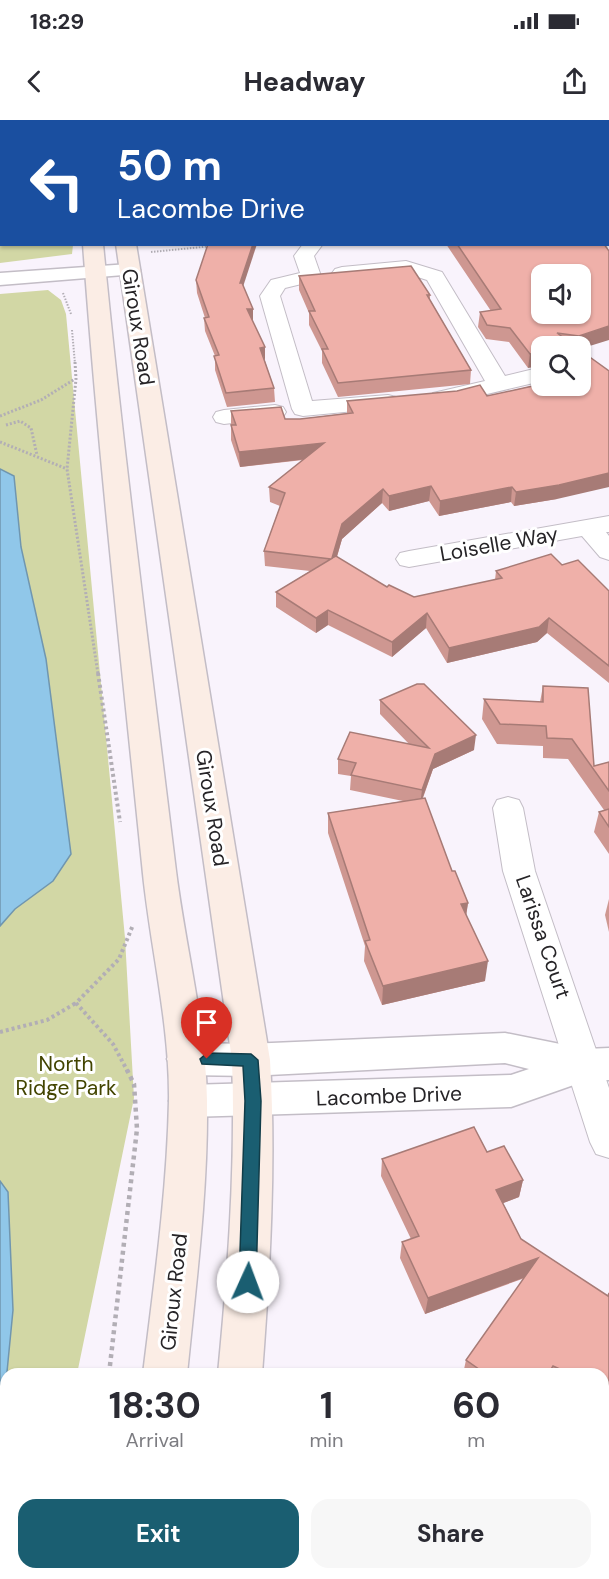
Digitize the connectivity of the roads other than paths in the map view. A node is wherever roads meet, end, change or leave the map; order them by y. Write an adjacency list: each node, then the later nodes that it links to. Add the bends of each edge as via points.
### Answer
1 (312, 246): 4 (street, via 304,256)
2 (134, 256): 3 (street); 15 (main road, Giroux Road)
3 (85, 268): 5 (street); 14 (main road, Giroux Road, via 161,889)
4 (311, 276): 7 (street, via 398,267 429,273 439,280); 8 (street, via 278,284 270,296)
5 (0, 279)
6 (531, 377): 7 (street)
7 (499, 385): 8 (street, via 456,396)
8 (303, 409): 9 (street)
9 (224, 417)
10 (599, 526): 11 (street, Loiselle Way); 12 (street, Loiselle Way)
11 (609, 552)
12 (409, 559)
13 (508, 808): 16 (street, Larissa Court, via 519,871)
14 (186, 1059): 15 (street, Lacombe Drive); 17 (main road, Giroux Road)
15 (251, 1060): 16 (street, Lacombe Drive, via 505,1048); 18 (main road, Giroux Road)
16 (597, 1064): 18 (street, Lacombe Drive, via 511,1091); 19 (street)
17 (188, 1101): 18 (street, Lacombe Drive); 20 (main road, Giroux Road, via 181,1230)
18 (253, 1101): 21 (main road, Giroux Road, via 248,1282)
19 (609, 1142)
20 (166, 1368)
21 (241, 1368)

